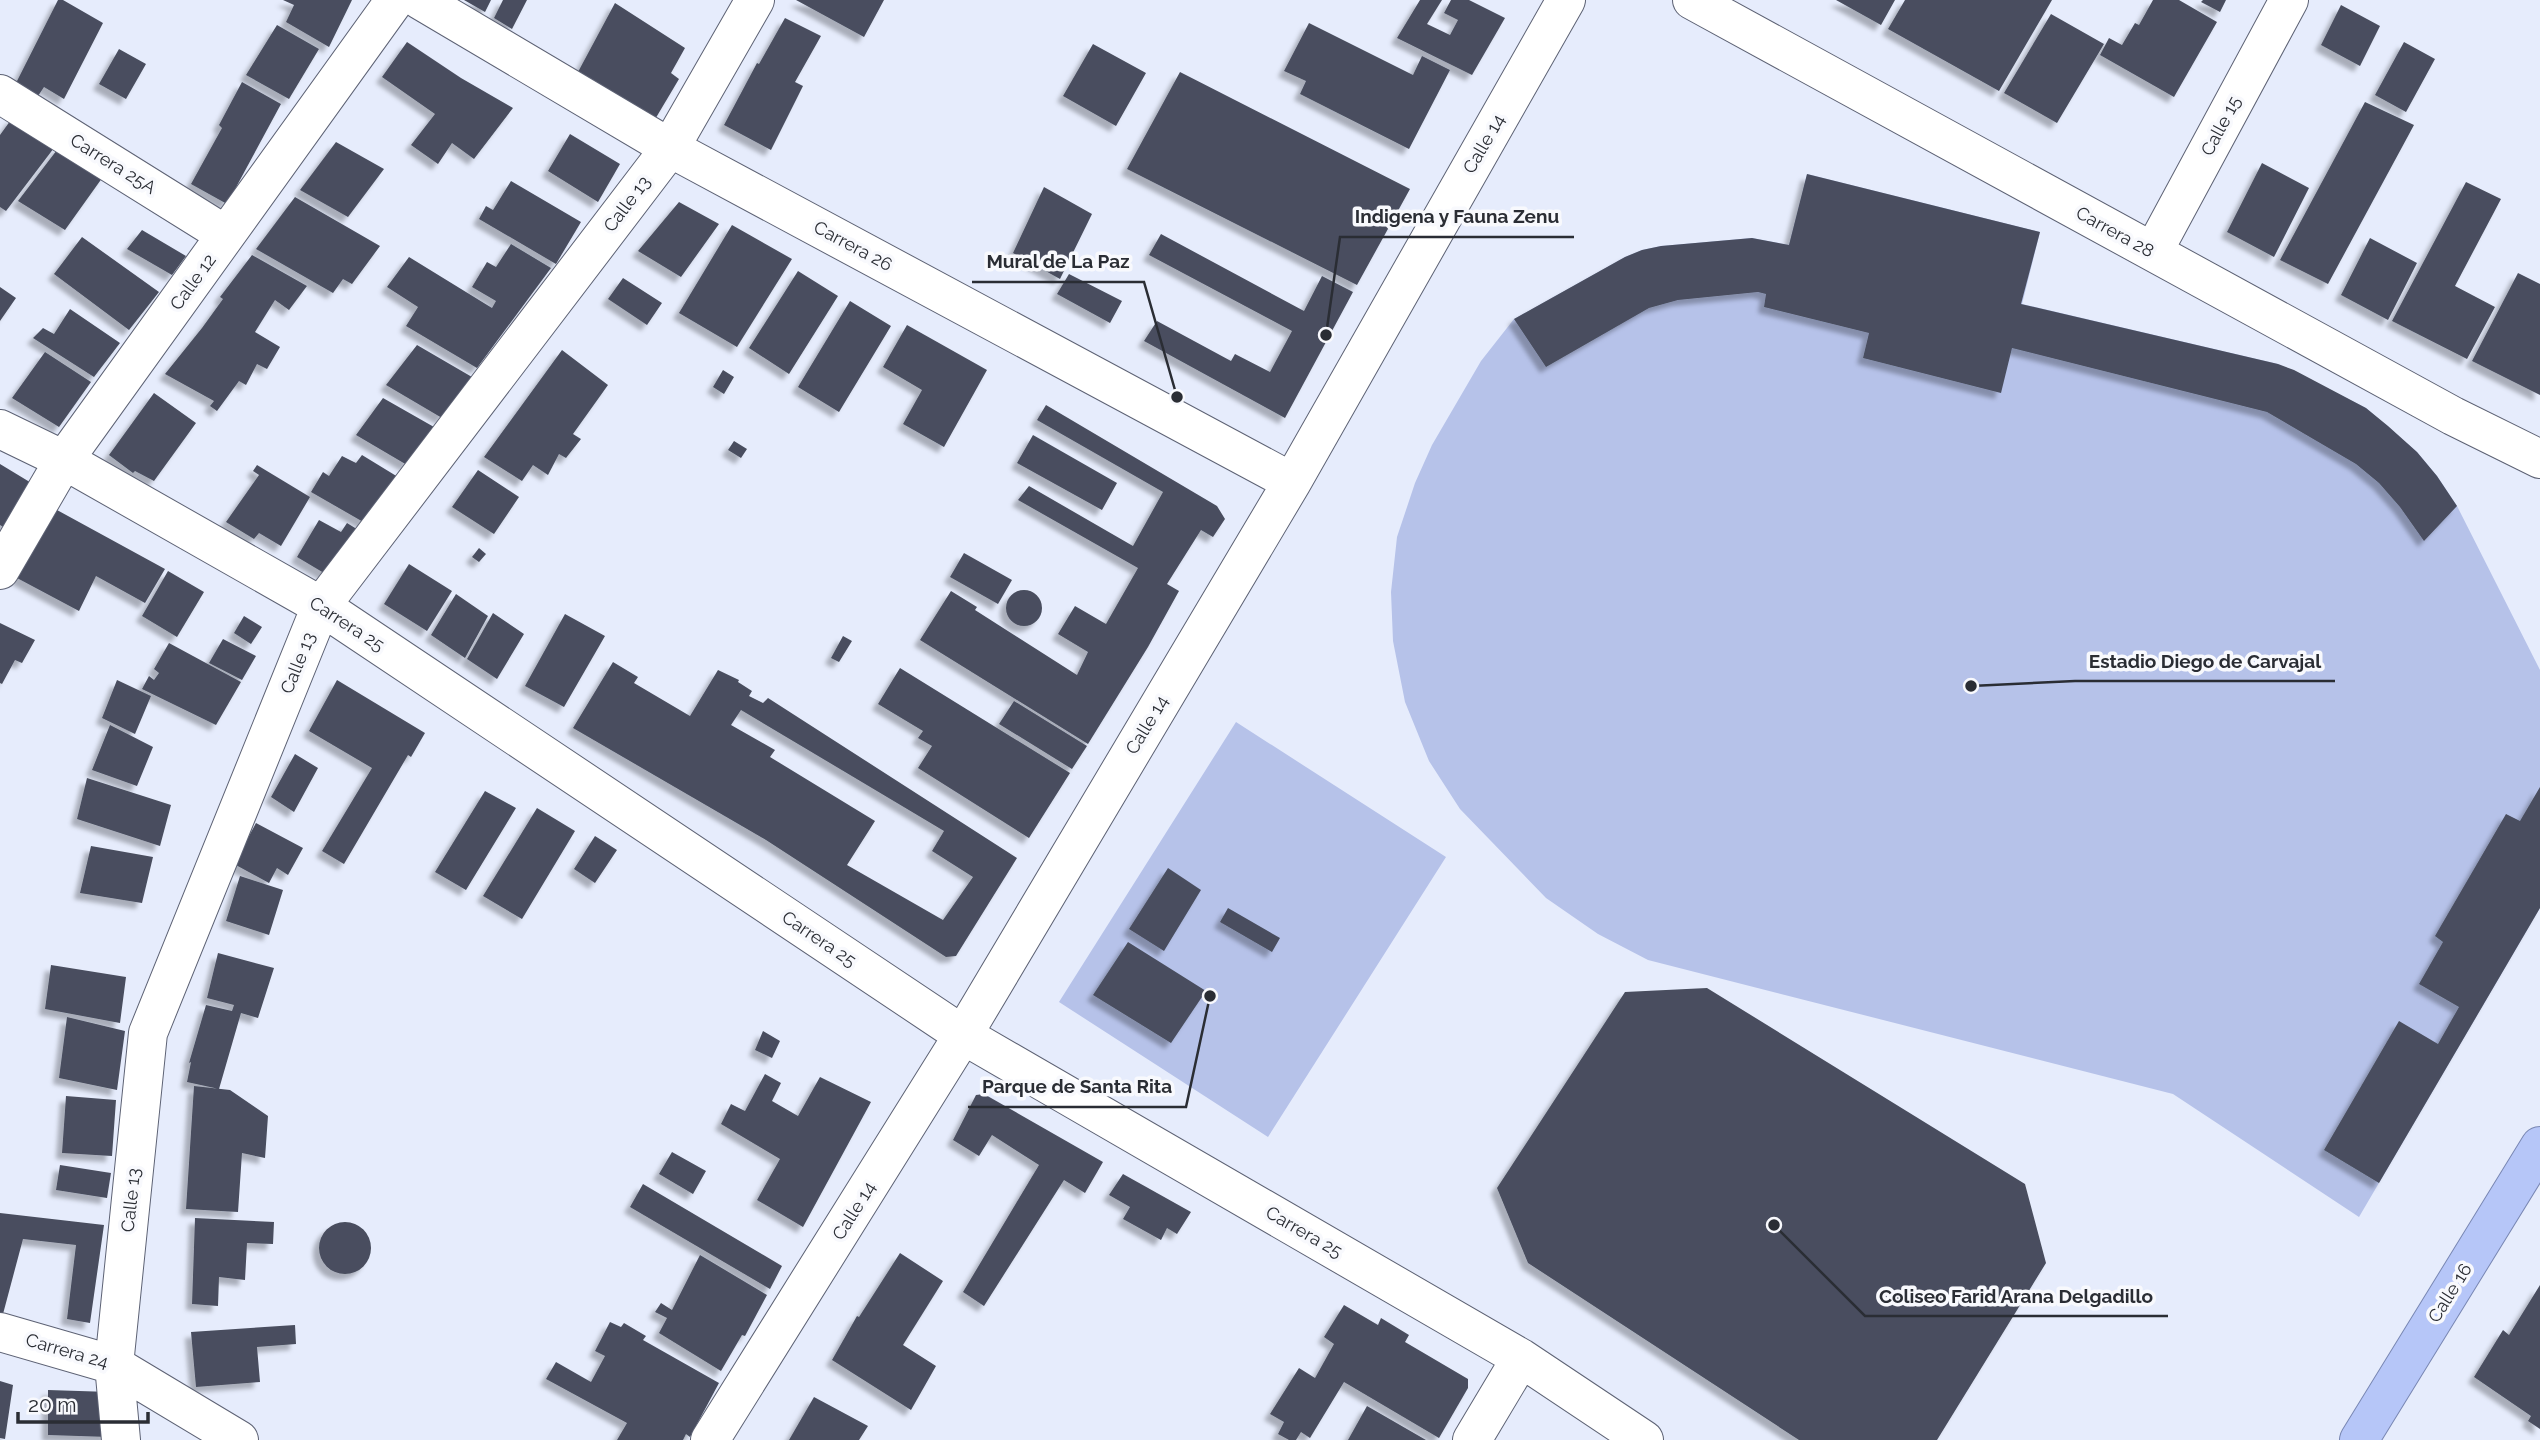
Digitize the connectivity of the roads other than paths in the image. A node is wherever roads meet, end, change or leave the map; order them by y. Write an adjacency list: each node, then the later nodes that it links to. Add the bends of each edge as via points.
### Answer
1 (395, 0): 9 (street, Calle 12)
2 (420, 0): 8 (street, Carrera 26)
3 (755, 0): 8 (street, Calle 13)
4 (1566, 0): 14 (street, Calle 14)
5 (1692, 0): 10 (street, Carrera 28)
6 (2289, 0): 10 (street, Calle 15)
7 (0, 94): 9 (street, Carrera 25A)
8 (670, 148): 14 (street, Carrera 26); 16 (street, Calle 13)
9 (226, 235): 13 (street, Calle 12)
10 (2153, 253): 12 (street, Carrera 28, via 2453,416)
11 (0, 429): 13 (street, Carrera 25)
12 (2540, 458)
13 (64, 460): 15 (street, Calle 12); 16 (street, Carrera 25)
14 (1292, 482): 17 (street, Calle 14)
15 (0, 570)
16 (321, 606): 17 (street, Carrera 25); 21 (street, Calle 13, via 148,1033)
17 (963, 1035): 20 (street, Carrera 25); 24 (street, Calle 14)
18 (2534, 1168): 27 (highway, Calle 16)
19 (0, 1332): 21 (street, Carrera 24)
20 (1521, 1358): 25 (street); 26 (street, Carrera 25)
21 (114, 1364): 22 (street, Calle 13); 23 (street, Carrera 24)
22 (121, 1440)
23 (239, 1440)
24 (710, 1440)
25 (1472, 1440)
26 (1644, 1440)
27 (2359, 1440)

